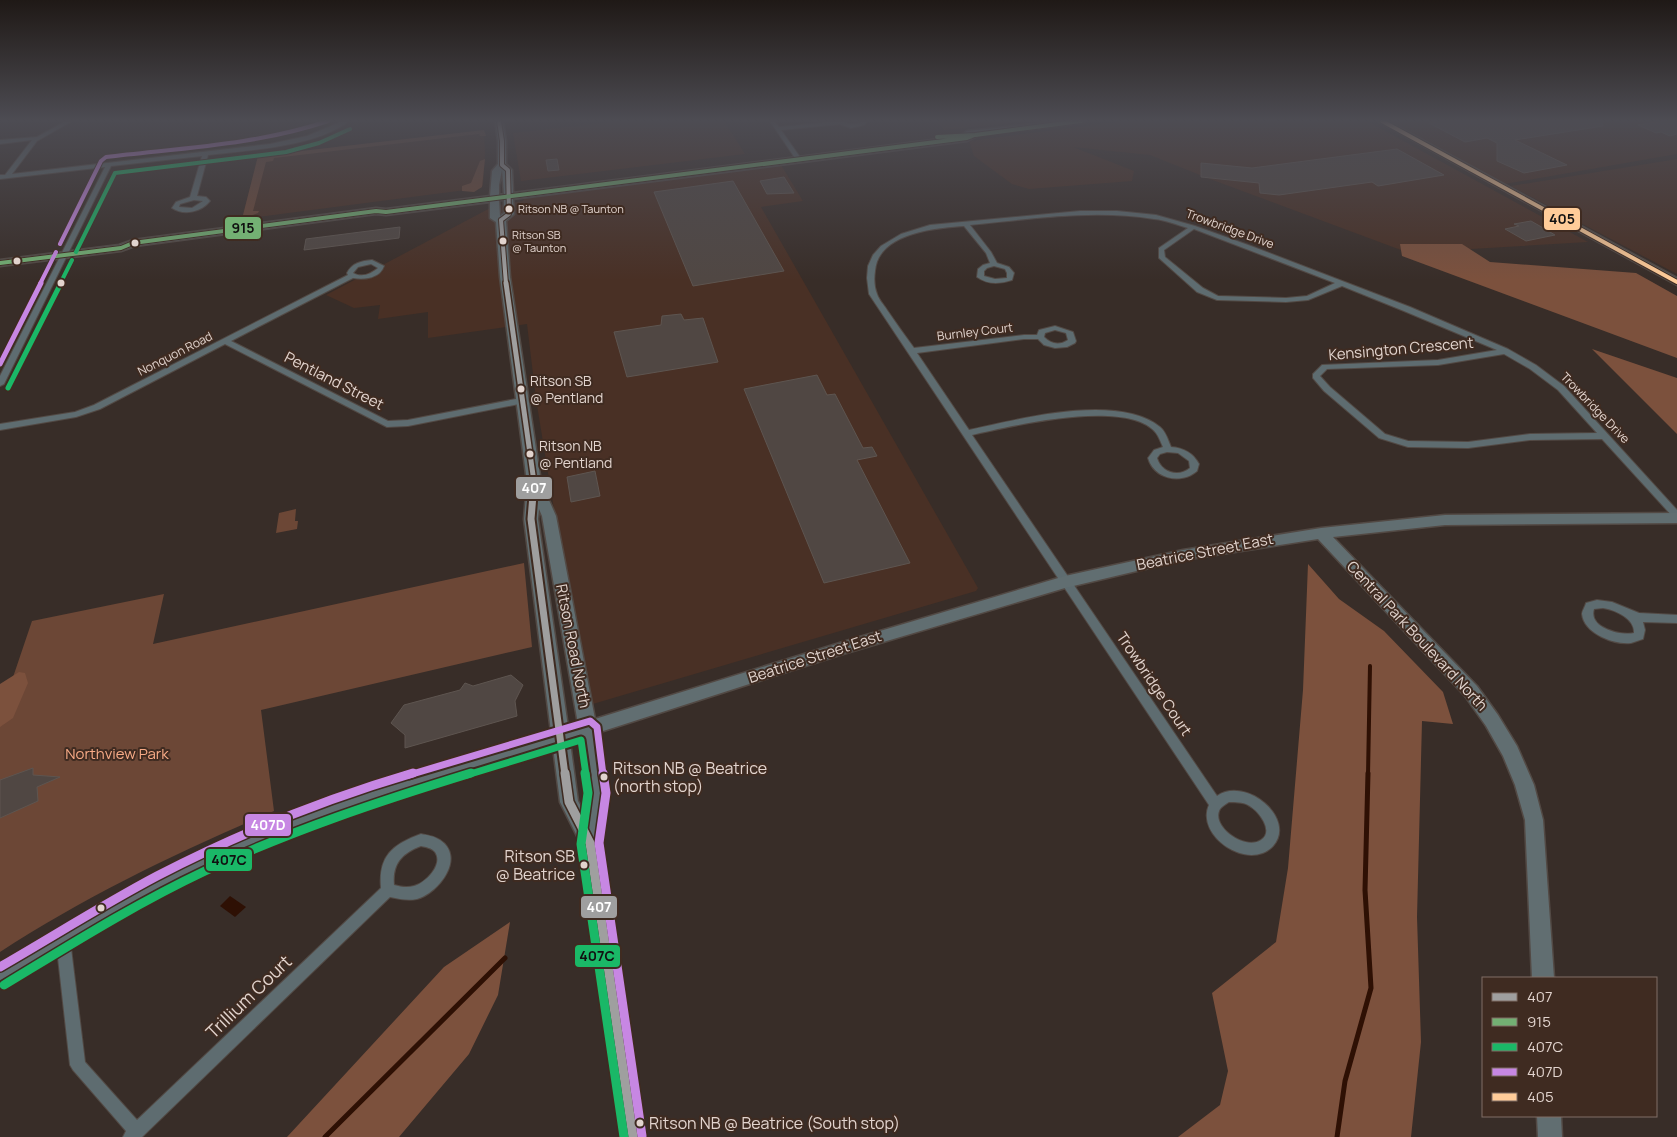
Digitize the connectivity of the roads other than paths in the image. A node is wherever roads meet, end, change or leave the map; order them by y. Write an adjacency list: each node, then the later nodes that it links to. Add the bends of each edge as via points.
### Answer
1 (30, 174): 8 (street)
2 (105, 174): 15 (street)
3 (200, 174): 11 (street)
4 (496, 174): 10 (main road, Ritson Road North)
5 (508, 174): 9 (main road, Ritson Road North)
6 (664, 174): 9 (main road)
7 (1480, 174): 20 (main road)
8 (4, 177)
9 (509, 194): 10 (main road); 12 (main road, Ritson Road North, via 509,214)
10 (494, 196): 12 (main road, Ritson Road North, via 495,218); 15 (main road, via 133,243 121,248)
11 (193, 198)
12 (501, 220): 27 (main road, Ritson Road North, via 505,277)
13 (965, 223): 14 (street, Trowbridge Drive, via 1117,213 1156,217); 18 (street); 24 (street, Trowbridge Drive, via 906,234 877,252 871,264 869,279 874,294)
14 (1193, 227): 21 (street, Trowbridge Drive); 21 (street, via 1161,249 1162,258 1200,290 1216,298 1308,298)
15 (66, 252): 16 (main road); 17 (main road); 26 (street)
16 (0, 259)
17 (0, 263)
18 (994, 264)
19 (352, 276): 23 (street, Nonquon Road)
20 (1677, 282)
21 (1340, 284): 25 (street, Trowbridge Drive)
22 (1040, 337): 24 (street, Burnley Court)
23 (227, 342): 27 (street, Pentland Street, via 387,424 408,423); 28 (street, Nonquon Road, via 97,408)
24 (912, 351): 29 (street, Trowbridge Drive)
25 (1504, 351): 30 (street, Trowbridge Drive, via 1561,388); 30 (street, Kensington Crescent, via 1411,365 1325,367 1316,376 1382,436 1408,444 1468,445 1530,437)
26 (0, 384)
27 (522, 401): 32 (main road, Ritson Road North)
28 (0, 427)
29 (967, 433): 31 (street, via 1043,417 1113,412 1140,418 1158,430); 35 (street, Trowbridge Drive)
30 (1606, 436): 33 (street, Trowbridge Drive)
31 (1168, 449)
32 (534, 482): 38 (main road, Ritson Road North, via 548,516); 39 (main road, Ritson Road North, via 531,519)
33 (1677, 517): 34 (main road, Beatrice Street East, via 1445,520)
34 (1321, 533): 35 (main road, Beatrice Street East, via 1183,555); 45 (main road, Central Park Boulevard North, via 1471,691 1508,745 1530,799 1534,820)
35 (1065, 582): 38 (main road, Beatrice Street East); 40 (street, Trowbridge Court)
36 (1633, 616): 36 (street, via 1641,631 1639,636 1620,639 1595,627 1587,610 1590,606 1603,604 1620,608); 37 (street)
37 (1677, 619)
38 (588, 729): 39 (main road, Beatrice Street East); 41 (main road, Ritson Road North, via 597,793)
39 (561, 738): 41 (main road, Ritson Road North, via 569,802); 43 (main road, Beatrice Street East, via 380,792 261,836 138,896)
40 (1216, 804): 40 (street, via 1227,796 1256,803 1270,819 1271,837 1267,844 1260,848 1241,848 1223,837 1213,821)
41 (590, 844): 48 (main road, Ritson Road North)
42 (388, 890): 42 (street, via 407,894 436,880 442,871 442,849 430,841 420,840 399,850 387,868); 47 (street, Trillium Court)
43 (63, 940): 44 (main road, Beatrice Street East); 47 (street, via 78,1065)
44 (0, 977)
45 (1543, 977)
46 (1549, 1117): 49 (main road)
47 (134, 1134)
48 (633, 1137)
49 (1550, 1137)

